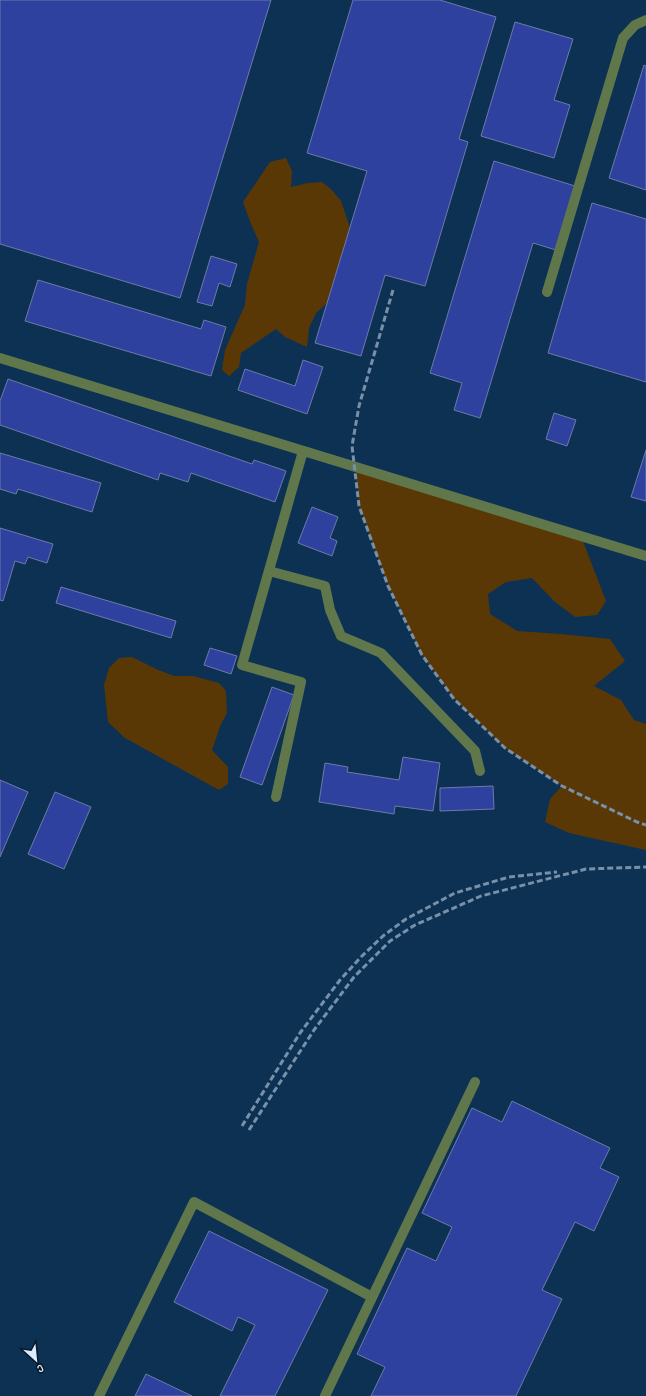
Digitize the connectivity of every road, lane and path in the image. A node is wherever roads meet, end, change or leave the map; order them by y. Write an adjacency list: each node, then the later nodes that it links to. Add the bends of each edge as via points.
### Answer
1 (646, 20): 2 (lane, via 635,25 623,38)
2 (547, 292)
3 (0, 358): 4 (lane)
4 (303, 451): 5 (lane); 6 (lane)
5 (646, 556)
6 (269, 571): 7 (lane, via 325,586 330,610 341,636 381,653 475,751); 8 (lane, via 242,665 301,682)
7 (480, 771)
8 (276, 797)
9 (475, 1082): 10 (lane)
10 (372, 1297): 11 (lane, via 194,1202); 12 (lane)
11 (99, 1396)
12 (325, 1396)

